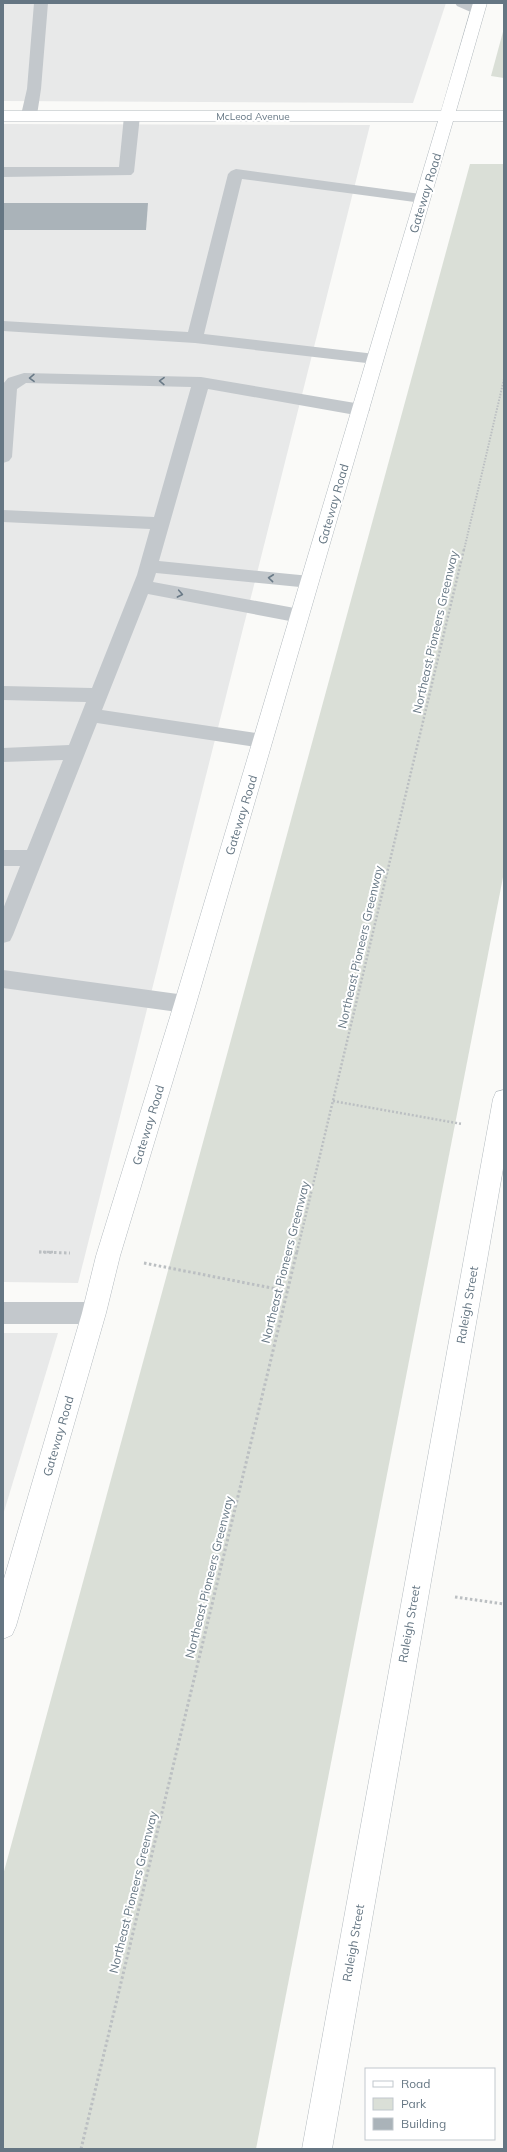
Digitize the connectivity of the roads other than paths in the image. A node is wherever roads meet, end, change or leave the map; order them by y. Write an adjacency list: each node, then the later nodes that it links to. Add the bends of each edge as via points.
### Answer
1 (41, 3): 5 (street, via 34,89)
2 (462, 3): 3 (street)
3 (479, 7): 7 (main road, Gateway Road)
4 (3, 116): 5 (main road, McLeod Avenue)
5 (29, 116): 6 (main road, McLeod Avenue)
6 (132, 116): 7 (main road, McLeod Avenue); 9 (street, via 126,172)
7 (448, 116): 8 (main road, McLeod Avenue); 10 (main road, Gateway Road)
8 (504, 116)
9 (3, 172)
10 (422, 198): 12 (street, via 236,174); 13 (main road, Gateway Road)
11 (3, 326): 12 (street)
12 (195, 338): 13 (street)
13 (375, 358): 15 (main road, Gateway Road)
14 (201, 382): 15 (street); 16 (street, one-way to 16, via 24,378 14,382 9,388); 18 (street)
15 (361, 410): 20 (main road, Gateway Road)
16 (3, 457)
17 (3, 516): 18 (street)
18 (161, 523): 19 (street)
19 (149, 566): 20 (street, one-way to 19); 21 (street)
20 (310, 582): 22 (main road, Gateway Road)
21 (141, 586): 22 (street, one-way to 22); 24 (street)
22 (300, 616): 26 (main road, Gateway Road)
23 (3, 693): 24 (street)
24 (99, 694): 25 (street)
25 (90, 715): 26 (street); 27 (street)
26 (263, 741): 33 (main road, Gateway Road)
27 (76, 752): 28 (street); 30 (street)
28 (3, 755)
29 (3, 858): 30 (street)
30 (34, 858): 31 (street)
31 (3, 933)
32 (3, 979): 33 (street)
33 (185, 1004): 36 (main road, Gateway Road, via 108,1256)
34 (504, 1099): 38 (main road, Raleigh Street)
35 (3, 1313): 36 (street)
36 (94, 1313): 37 (main road, Gateway Road)
37 (3, 1626)
38 (317, 2149)

